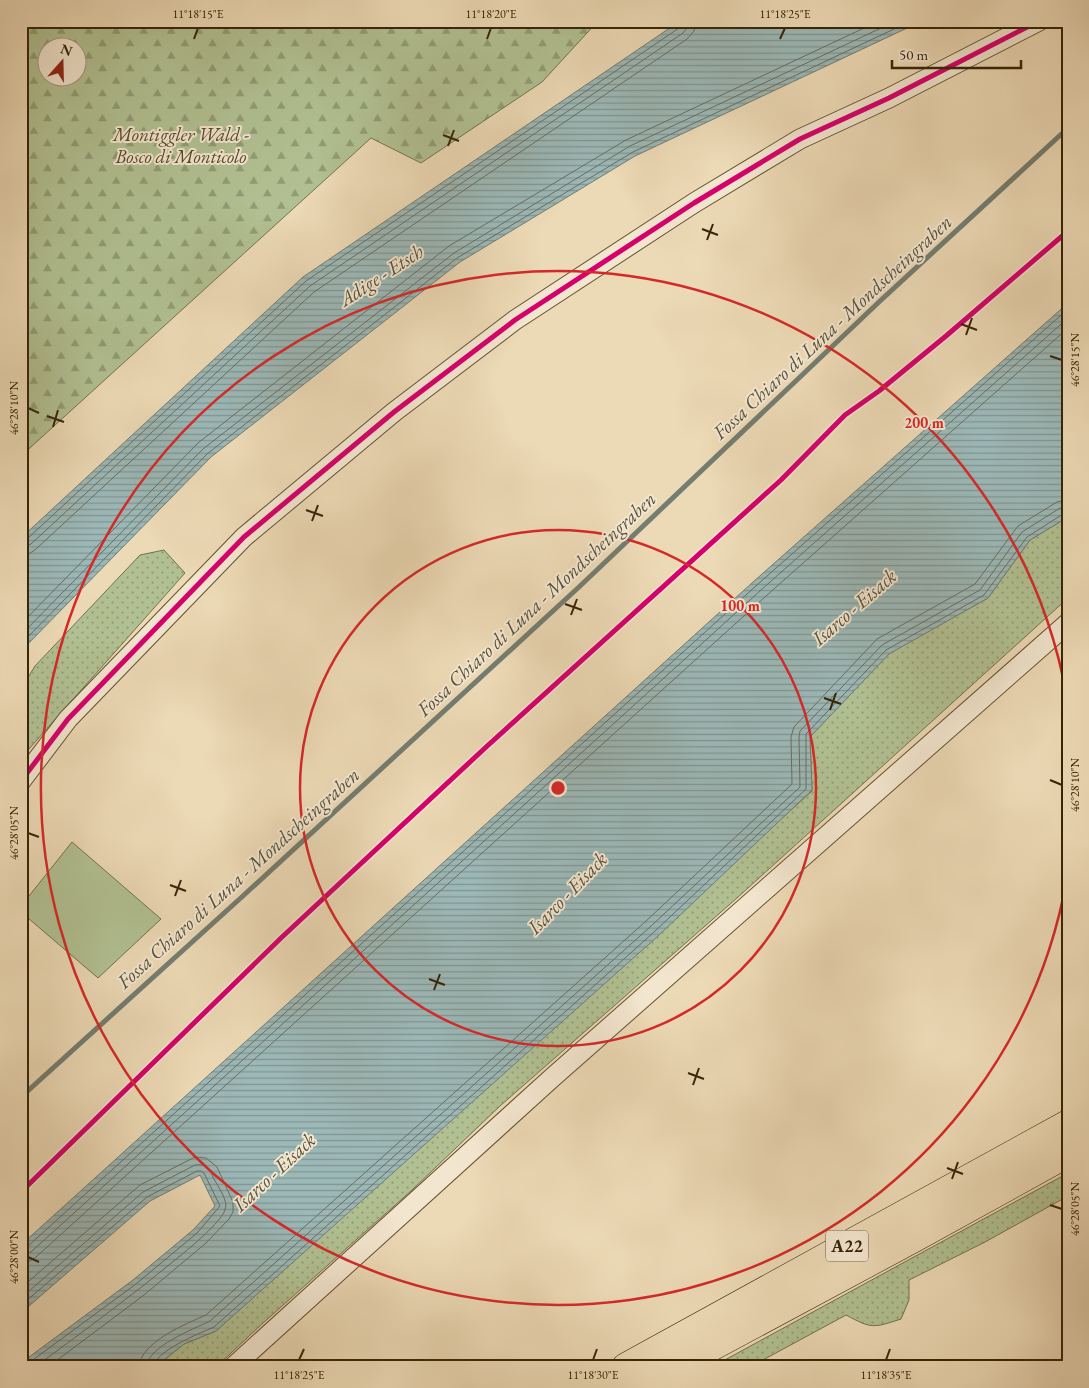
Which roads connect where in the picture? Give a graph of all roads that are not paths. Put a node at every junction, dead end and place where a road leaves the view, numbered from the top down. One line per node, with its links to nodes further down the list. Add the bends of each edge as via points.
1 (1039, 21): 3 (street, via 889,98 800,139 694,203 515,320 394,412 244,537 68,720)
2 (1068, 622): 6 (street, via 553,1077)
3 (21, 781)
4 (1068, 1124): 7 (highway, A22)
5 (1068, 1152): 8 (highway, A22)
6 (233, 1367)
7 (626, 1367)
8 (674, 1367)

